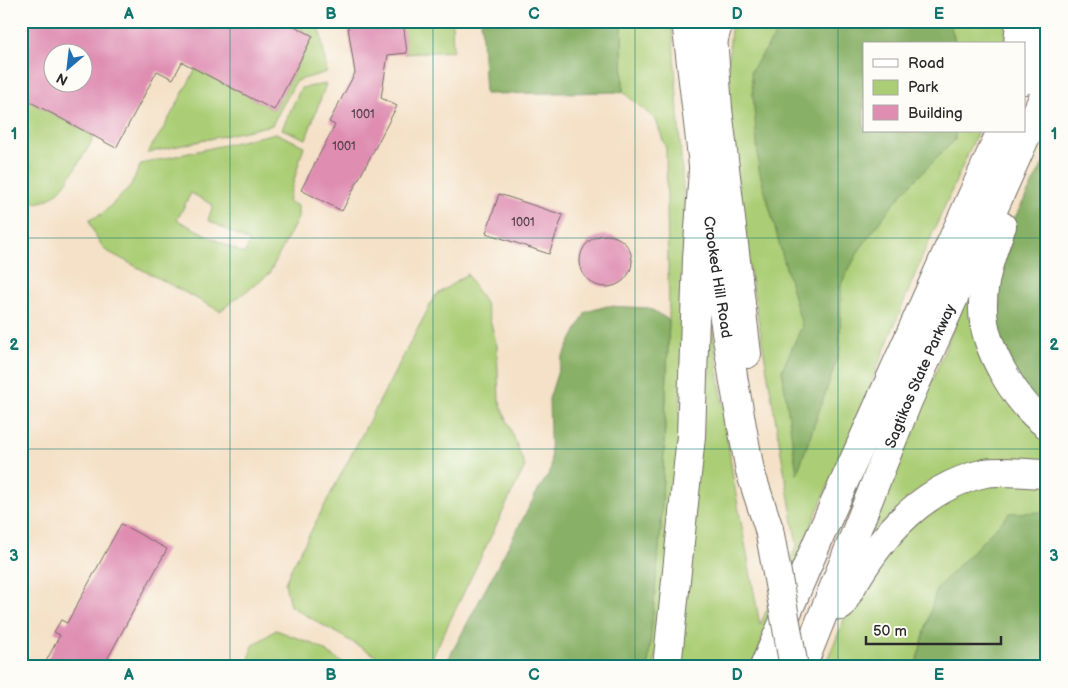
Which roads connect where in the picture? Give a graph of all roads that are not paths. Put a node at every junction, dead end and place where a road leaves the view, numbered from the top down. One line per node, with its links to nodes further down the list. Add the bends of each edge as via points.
1 (686, 21): 11 (main road, Crooked Hill Road)
2 (1020, 21): 5 (main road)
3 (715, 28): 15 (main road, Crooked Hill Road, via 718,109)
4 (1047, 31): 6 (main road)
5 (1018, 42)
6 (1026, 76)
7 (1047, 89): 19 (main road, Sagtikos State Parkway, via 908,401)
8 (1047, 105): 13 (main road, via 995,245 982,310 1001,371 1020,398)
9 (988, 132): 12 (main road)
10 (1001, 132): 12 (main road, Sagtikos State Parkway)
11 (703, 170): 15 (main road, Crooked Hill Road, via 722,309 750,471); 16 (main road, via 691,436)
12 (959, 224): 17 (main road, Sagtikos State Parkway)
13 (1047, 425)
14 (1047, 474): 20 (main road, via 988,472 964,479 926,499 899,520 854,580)
15 (769, 529): 18 (main road, Crooked Hill Road, bridge)
16 (667, 667)
17 (764, 667)
18 (794, 667)
19 (802, 667)
20 (808, 667)

